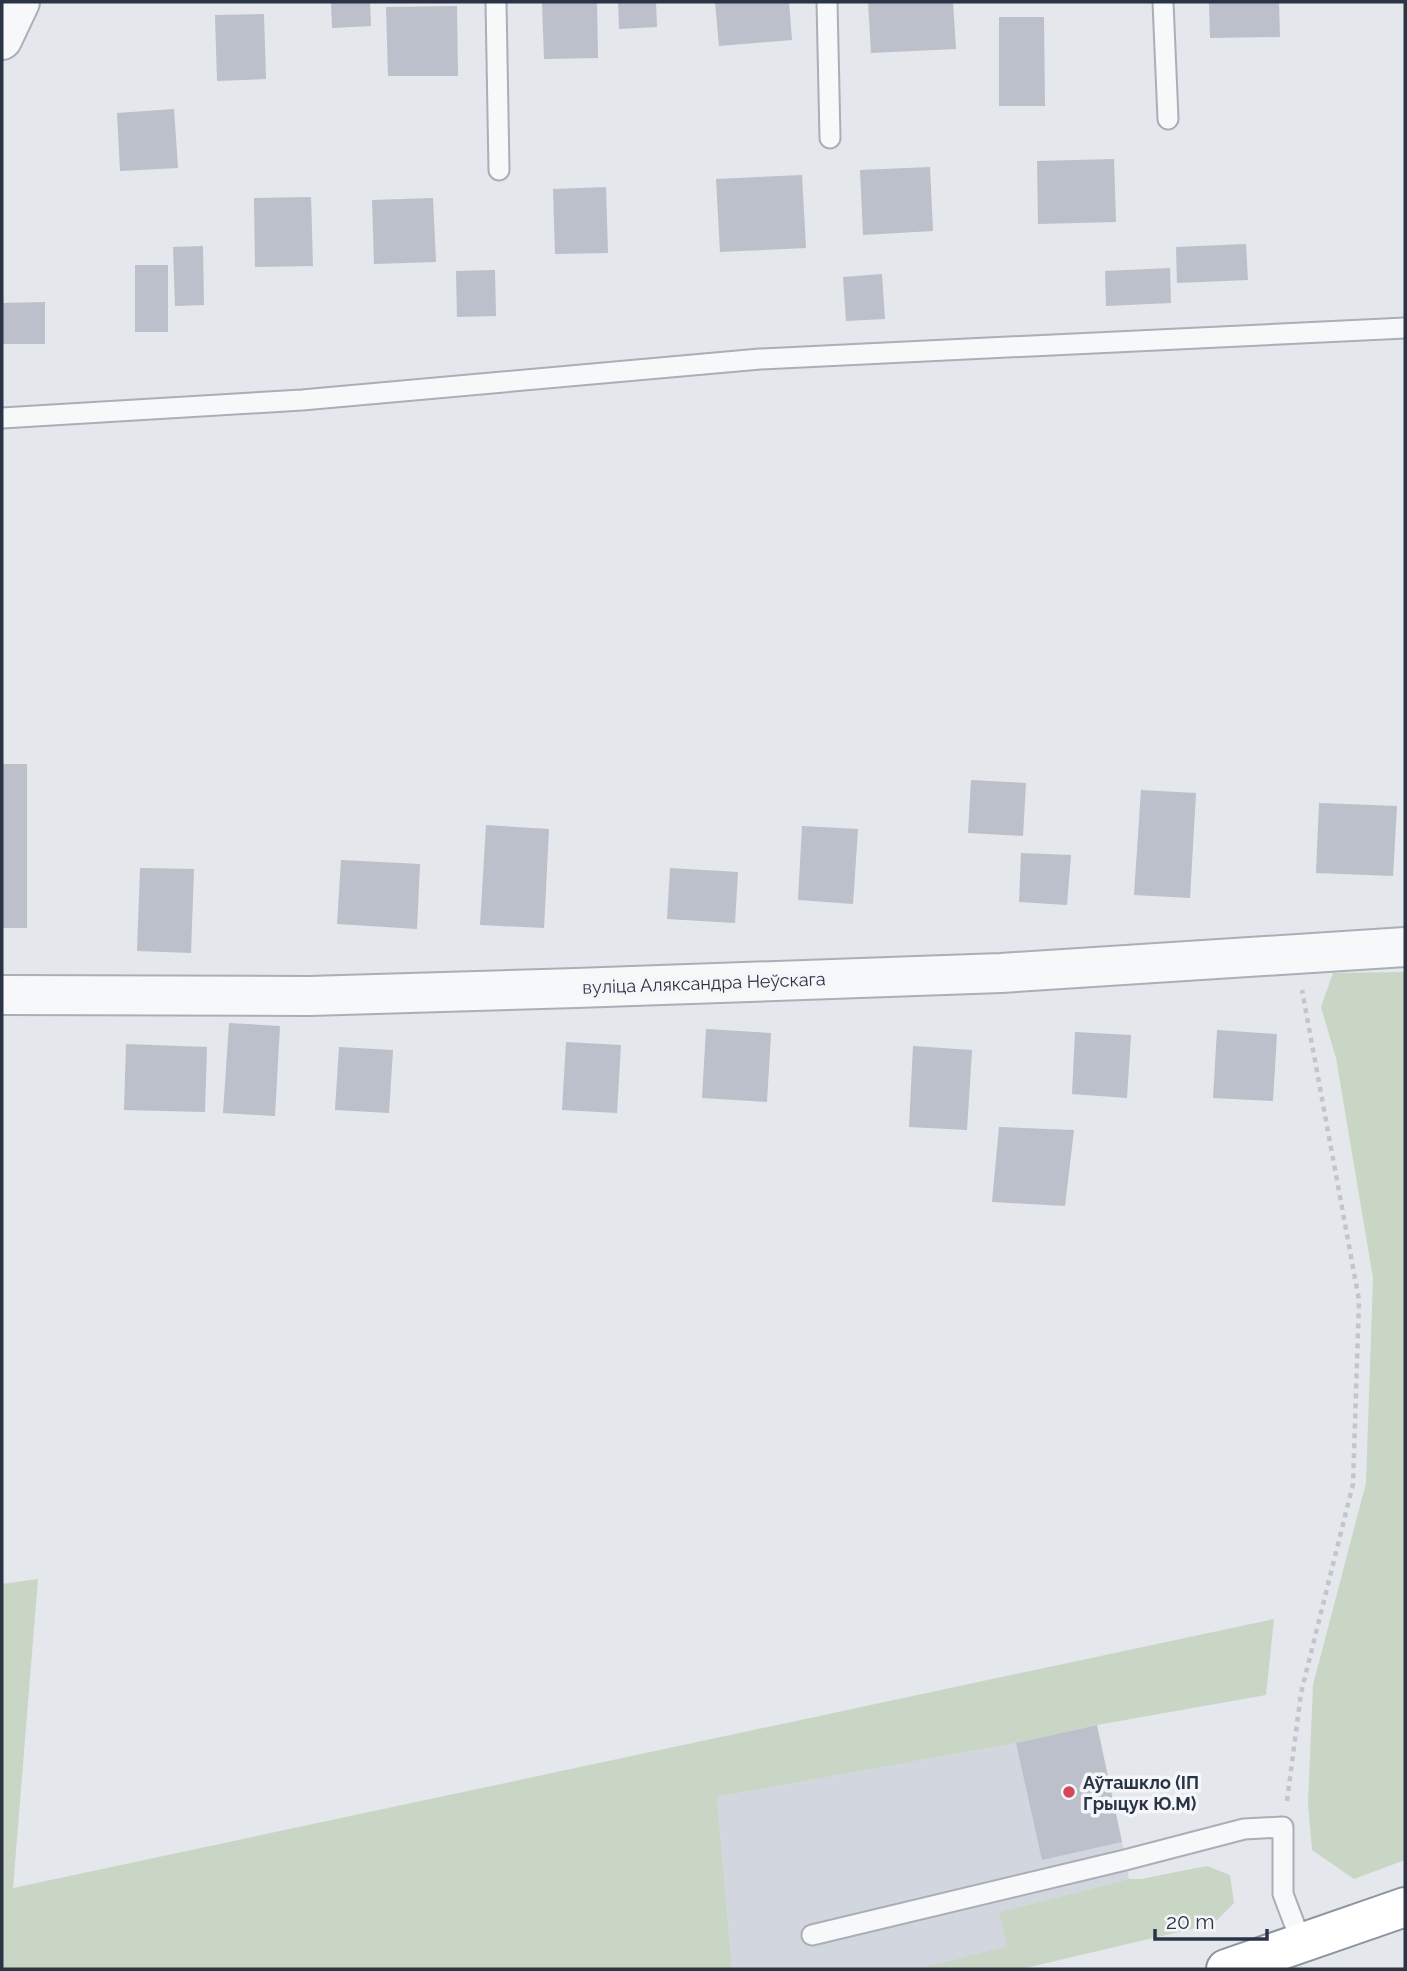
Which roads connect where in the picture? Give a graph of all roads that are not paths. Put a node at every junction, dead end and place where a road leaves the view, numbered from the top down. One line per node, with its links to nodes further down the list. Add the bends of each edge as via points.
1 (19, 2): 5 (street)
2 (496, 2): 8 (lane)
3 (827, 2): 7 (lane)
4 (1163, 2): 6 (lane)
5 (2, 40)
6 (1168, 119)
7 (831, 138)
8 (499, 170)
9 (1405, 328): 10 (lane, via 760,359 302,400)
10 (2, 418)
11 (1405, 947): 12 (street, вуліца Аляксандра Неўскага, via 1001,973 576,988 309,996)
12 (2, 995)
13 (1405, 1907): 15 (highway)
14 (812, 1935): 15 (lane, via 1244,1829 1283,1827 1283,1894)
15 (1302, 1944): 16 (highway)
16 (1226, 1969)

